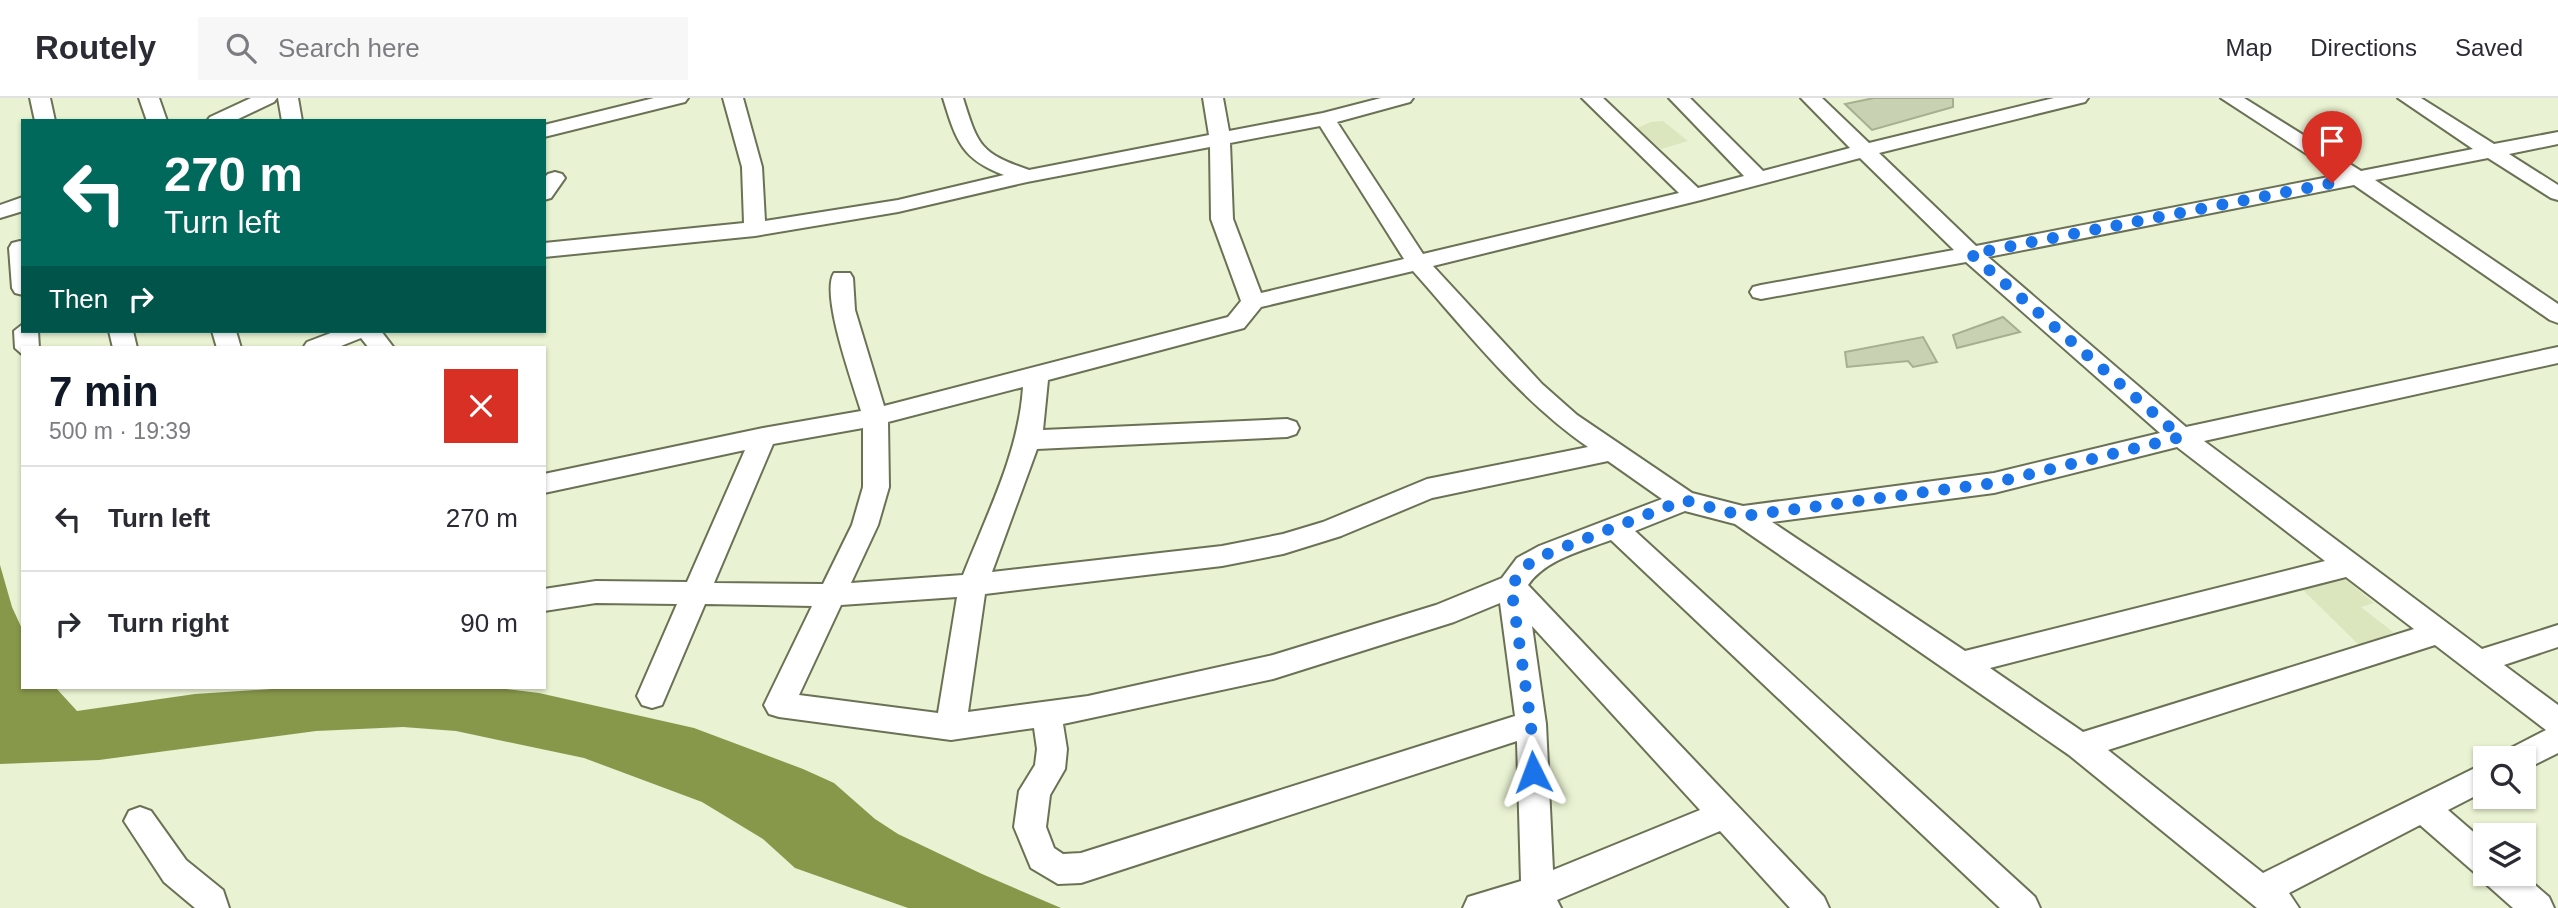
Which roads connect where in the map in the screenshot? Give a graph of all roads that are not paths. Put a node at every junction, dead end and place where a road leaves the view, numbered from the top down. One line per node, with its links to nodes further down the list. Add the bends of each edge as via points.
1 (40, 98): 16 (street)
2 (149, 98): 17 (street)
3 (267, 98): 18 (street)
4 (288, 98): 19 (street)
5 (678, 98): 21 (street)
6 (733, 98): 33 (street, via 751,167)
7 (953, 98): 26 (street, via 975,154)
8 (1213, 98): 23 (street)
9 (1403, 98): 20 (street)
10 (1592, 98): 30 (street)
11 (1679, 98): 28 (street)
12 (1811, 98): 24 (street)
13 (2078, 98): 24 (street)
14 (2231, 98): 27 (street)
15 (2408, 98): 25 (street)
16 (45, 119)
17 (156, 119)
18 (221, 119)
19 (292, 119)
20 (1325, 119): 23 (street); 37 (street)
21 (546, 131)
22 (2558, 138): 25 (street)
23 (1220, 139): 26 (street); 41 (street, via 1222,219)
24 (1865, 150): 28 (street); 36 (street)
25 (2491, 151): 27 (street); 29 (street)
26 (1028, 176): 33 (street, via 898,206)
27 (2358, 178): 36 (street); 42 (street)
28 (1759, 179): 30 (street)
29 (2558, 194)
30 (1694, 196): 37 (street)
31 (21, 204): 32 (street)
32 (0, 212)
33 (755, 229): 35 (street)
34 (14, 249): 39 (street)
35 (546, 250)
36 (1971, 254): 40 (street); 50 (street)
37 (1418, 263): 41 (street); 52 (street, via 1533,390 1568,421)
38 (842, 278): 47 (street, via 844,310)
39 (21, 279)
40 (1761, 292)
41 (1253, 302): 46 (street, via 1236,323)
42 (2558, 315)
43 (352, 333): 44 (street)
44 (319, 346)
45 (2558, 355): 50 (street)
46 (1036, 375): 47 (street); 51 (street)
47 (875, 417): 49 (street); 61 (street, via 876,488 865,525)
48 (1287, 428): 51 (street)
49 (763, 437): 53 (street); 60 (street)
50 (2181, 437): 55 (street, via 1994,483); 57 (street)
51 (1028, 440): 58 (street)
52 (1614, 451): 54 (street); 58 (street, via 1427,489 1283,544 1222,556)
53 (546, 484)
54 (1684, 500): 55 (street); 56 (street)
55 (1743, 516): 66 (street)
56 (1614, 527): 59 (street, via 1527,565); 86 (street)
57 (2351, 565): 63 (street); 66 (street)
58 (973, 585): 61 (street); 71 (street)
59 (1511, 586): 68 (street, via 1444,614 1273,667); 70 (street); 77 (street)
60 (696, 593): 61 (street); 62 (street, via 596,592); 67 (street)
61 (833, 595): 71 (street, via 779,705)
62 (546, 600)
63 (2440, 632): 65 (street); 73 (street)
64 (2558, 636): 65 (street)
65 (2481, 661): 69 (street)
66 (1961, 664): 73 (street)
67 (652, 695)
68 (1047, 714): 70 (street, via 1052,749 1049,769 1035,792 1030,827 1042,858 1058,869 1081,868); 71 (street)
69 (2558, 722)
70 (1531, 724): 81 (street)
71 (951, 727)
72 (2558, 738): 74 (street)
73 (2080, 746): 82 (street)
74 (2536, 750)
75 (2473, 782): 76 (street)
76 (2423, 808): 79 (street); 82 (street)
77 (1726, 814): 81 (street); 85 (street)
78 (140, 821): 83 (street, via 175,871 211,901)
79 (2473, 852)
80 (2512, 886): 87 (street)
81 (1541, 900): 84 (street)
82 (2271, 900)
83 (212, 908)
84 (1480, 908)
85 (1812, 908)
86 (2024, 908)
87 (2537, 908)

